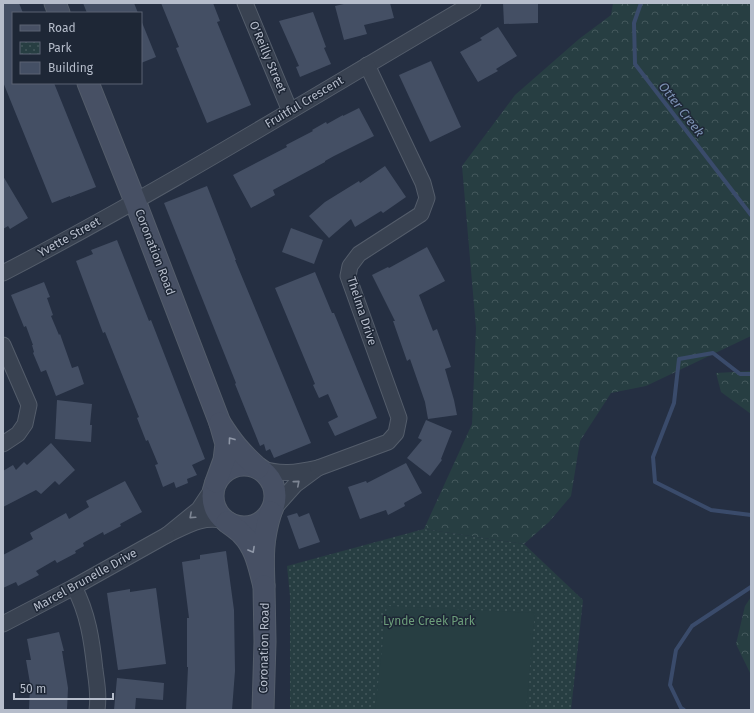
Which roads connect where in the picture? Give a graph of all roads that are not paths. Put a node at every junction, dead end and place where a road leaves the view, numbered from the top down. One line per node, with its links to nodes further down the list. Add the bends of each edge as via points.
1 (245, 3): 5 (street, O'Reilly Street)
2 (473, 3): 3 (street, Fruitful Crescent)
3 (366, 65): 5 (street, Fruitful Crescent); 11 (street, Thelma Drive, via 423,182 427,198 421,214 359,254 350,266 348,276 399,418 396,433 388,442)
4 (88, 84): 6 (street, Coronation Road)
5 (290, 111): 6 (street, Fruitful Crescent)
6 (135, 201): 7 (street, Yvette Street); 9 (street, Coronation Road)
7 (3, 273)
8 (3, 345): 10 (street, via 28,405 25,424 18,434)
9 (220, 423): 12 (street, Coronation Road, one-way to 9, via 231,441); 13 (street, Coronation Road, via 226,444)
10 (3, 444)
11 (324, 465): 12 (street, Thelma Drive, via 287,473); 14 (street, Thelma Drive, one-way to 11, via 295,485)
12 (258, 468): 13 (street, via 248,465 228,469); 14 (street, via 272,482 275,492 275,503)
13 (216, 485): 15 (street, via 215,505); 16 (street, Marcel Brunelle Drive, one-way to 16, via 199,509)
14 (271, 512): 15 (street, via 256,525 246,527); 17 (street, Coronation Road, via 264,536)
15 (226, 521): 16 (street, Marcel Brunelle Drive, via 208,518); 17 (street, Coronation Road, one-way to 17, via 250,544)
16 (167, 535): 18 (street, Marcel Brunelle Drive)
17 (264, 586): 21 (street, Coronation Road)
18 (74, 587): 19 (street, Marcel Brunelle Drive); 20 (street, via 81,600 92,641)
19 (3, 624)
20 (97, 710)
21 (263, 710)

